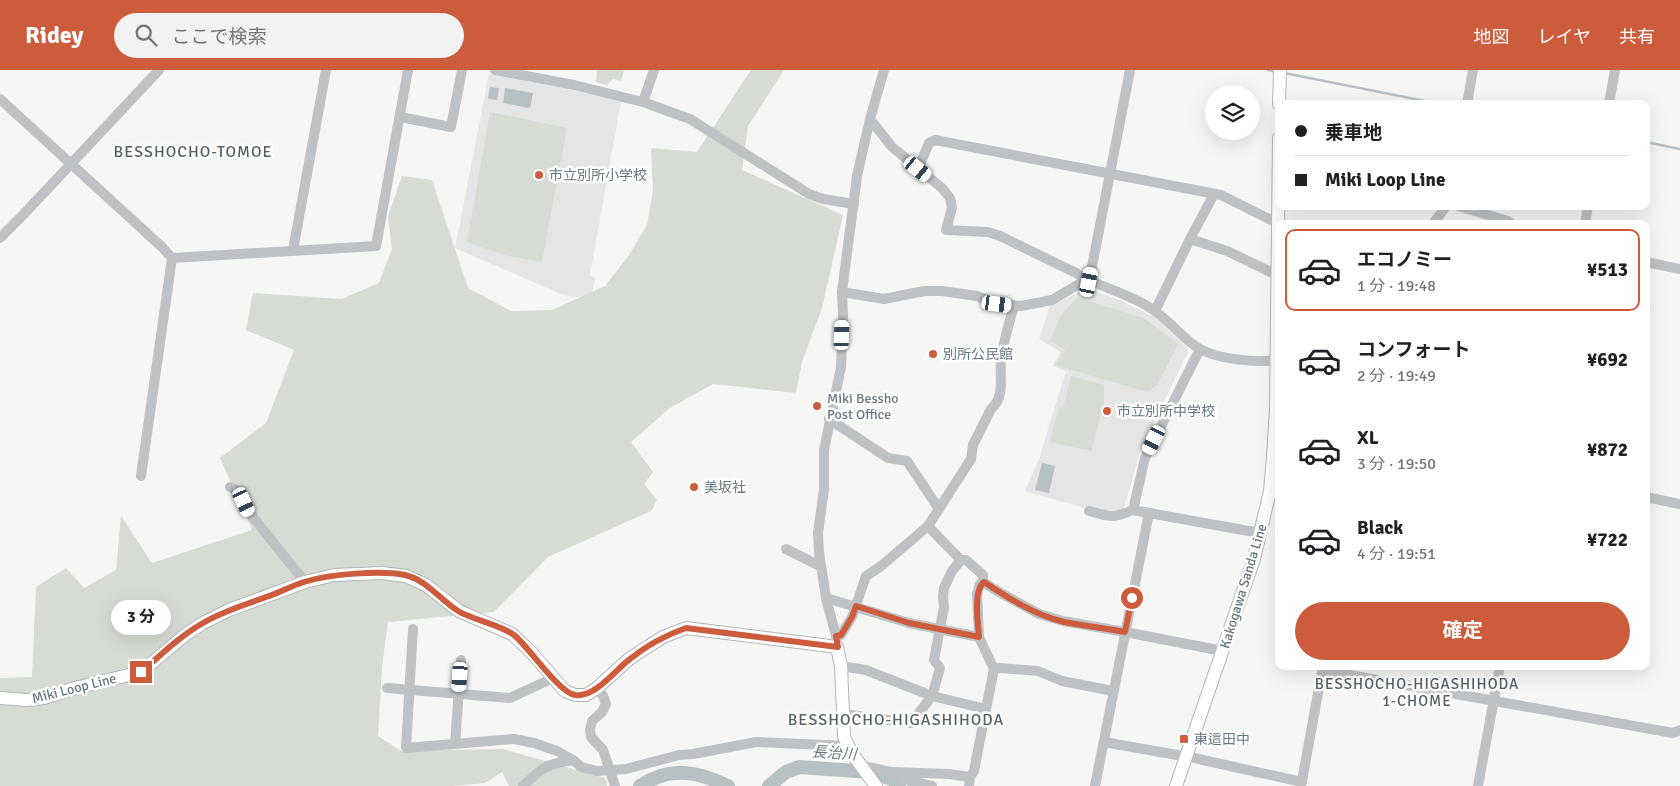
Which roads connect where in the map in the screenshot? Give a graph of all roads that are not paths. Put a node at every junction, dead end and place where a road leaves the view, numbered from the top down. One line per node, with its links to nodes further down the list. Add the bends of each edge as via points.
1 (159, 70): 20 (street)
2 (326, 70): 30 (street)
3 (408, 70): 18 (street)
4 (462, 70): 18 (street, via 451,127)
5 (499, 70): 12 (street)
6 (654, 70): 17 (street)
7 (884, 70): 19 (street)
8 (1130, 70): 22 (street)
9 (1280, 70): 14 (main road)
10 (1473, 70): 15 (street)
11 (1615, 70): 16 (street)
12 (538, 74): 17 (street)
13 (0, 99): 20 (street)
14 (1279, 100)
15 (1468, 100)
16 (1610, 100)
17 (643, 102): 24 (street, via 690,119 809,194)
18 (400, 117): 30 (street, via 376,246)
19 (870, 119): 21 (street, via 892,147); 24 (street)
20 (70, 165): 28 (street); 31 (street)
21 (918, 169): 22 (street, via 929,143 935,140); 35 (street, via 950,198 952,208 946,230 988,232 1000,236)
22 (1110, 174): 23 (street); 35 (street)
23 (1214, 194): 27 (street); 29 (street)
24 (854, 204): 36 (street)
25 (1471, 210): 26 (street)
26 (1505, 220)
27 (1275, 222)
28 (0, 238)
29 (1190, 239): 34 (street, via 1227,251); 38 (street)
30 (292, 250): 31 (street)
31 (172, 258): 43 (street)
32 (1650, 263): 33 (street)
33 (1680, 269)
34 (1275, 274)
35 (1089, 282): 37 (street, via 1079,284 1052,300); 38 (street)
36 (842, 292): 37 (street, via 884,299 942,291); 41 (street, via 841,360)
37 (1014, 306): 47 (street, via 1001,361 1002,386 973,445 971,459)
38 (1156, 311): 39 (street)
39 (1200, 349): 40 (street, via 1215,355 1264,362); 48 (street, via 1145,458)
40 (1275, 360)
41 (829, 419): 47 (street, via 888,458 907,461); 55 (street, via 818,533)
42 (1275, 443): 52 (main road, Kakogawa Sanda Line, via 1270,491)
43 (141, 476)
44 (230, 488): 56 (street, via 240,492 248,511)
45 (1650, 498): 46 (street)
46 (1680, 504)
47 (939, 510): 51 (street)
48 (1133, 510): 49 (street, via 1116,517); 50 (street)
49 (1089, 511)
50 (1148, 513): 52 (street); 62 (street)
51 (928, 526): 54 (street); 59 (street, via 866,576)
52 (1260, 533): 65 (main road, Kakogawa Sanda Line)
53 (786, 550): 55 (street)
54 (961, 560): 57 (street, via 966,560 983,576); 61 (street, via 944,588)
55 (820, 566): 58 (street)
56 (306, 582): 72 (main road, Miki Loop Line, via 334,575 382,573 406,576 426,585 459,611 512,634); 79 (main road, Miki Loop Line, via 203,623 141,672 44,698)
57 (984, 582): 62 (street, via 1039,614 1063,622); 63 (street, via 977,594)
58 (826, 598): 59 (street); 64 (street)
59 (856, 606): 61 (street); 64 (street)
60 (413, 629): 75 (street)
61 (940, 629): 63 (street); 78 (street, via 934,660 940,668)
62 (1125, 632): 65 (street); 76 (street)
63 (979, 637): 68 (street)
64 (837, 642): 67 (main road); 74 (main road, Miki Loop Line, via 686,628 641,650)
65 (1223, 651): 87 (main road, Kakogawa Sanda Line)
66 (461, 660): 77 (street)
67 (841, 666): 78 (street, via 866,670); 82 (main road)
68 (994, 668): 76 (street, via 1038,672 1062,681); 81 (street)
69 (1323, 670): 93 (street)
70 (1333, 670): 80 (street)
71 (1499, 670): 80 (street)
72 (553, 678): 74 (main road, Miki Loop Line, via 565,691 575,695); 77 (street, via 510,698)
73 (387, 688): 75 (street)
74 (597, 688): 90 (street, via 606,704 592,721 591,737 603,750)
75 (409, 690): 77 (street); 85 (street, via 406,748)
76 (1113, 691): 84 (street)
77 (458, 694): 85 (street)
78 (932, 696): 81 (street); 82 (street, via 912,723)
79 (0, 698)
80 (1493, 702): 83 (street, via 1673,733); 100 (street)
81 (986, 709): 92 (street, via 974,771)
82 (844, 714): 86 (main road)
83 (1680, 730)
84 (1104, 742): 87 (street); 98 (street)
85 (456, 744): 88 (street, via 514,739 557,751)
86 (847, 746): 89 (main road); 90 (street, via 756,742)
87 (1186, 757): 93 (street); 99 (main road, Kakogawa Sanda Line)
88 (573, 760): 90 (street, via 581,767 597,772); 94 (street, via 551,764)
89 (864, 769): 91 (street); 96 (main road)
90 (610, 771): 95 (street)
91 (892, 772): 92 (street, via 949,774); 97 (street, via 910,781)
92 (969, 781)
93 (1302, 784)
94 (523, 786)
95 (615, 786)
96 (876, 786)
97 (932, 786)
98 (1095, 786)
99 (1176, 786)
100 (1478, 786)

